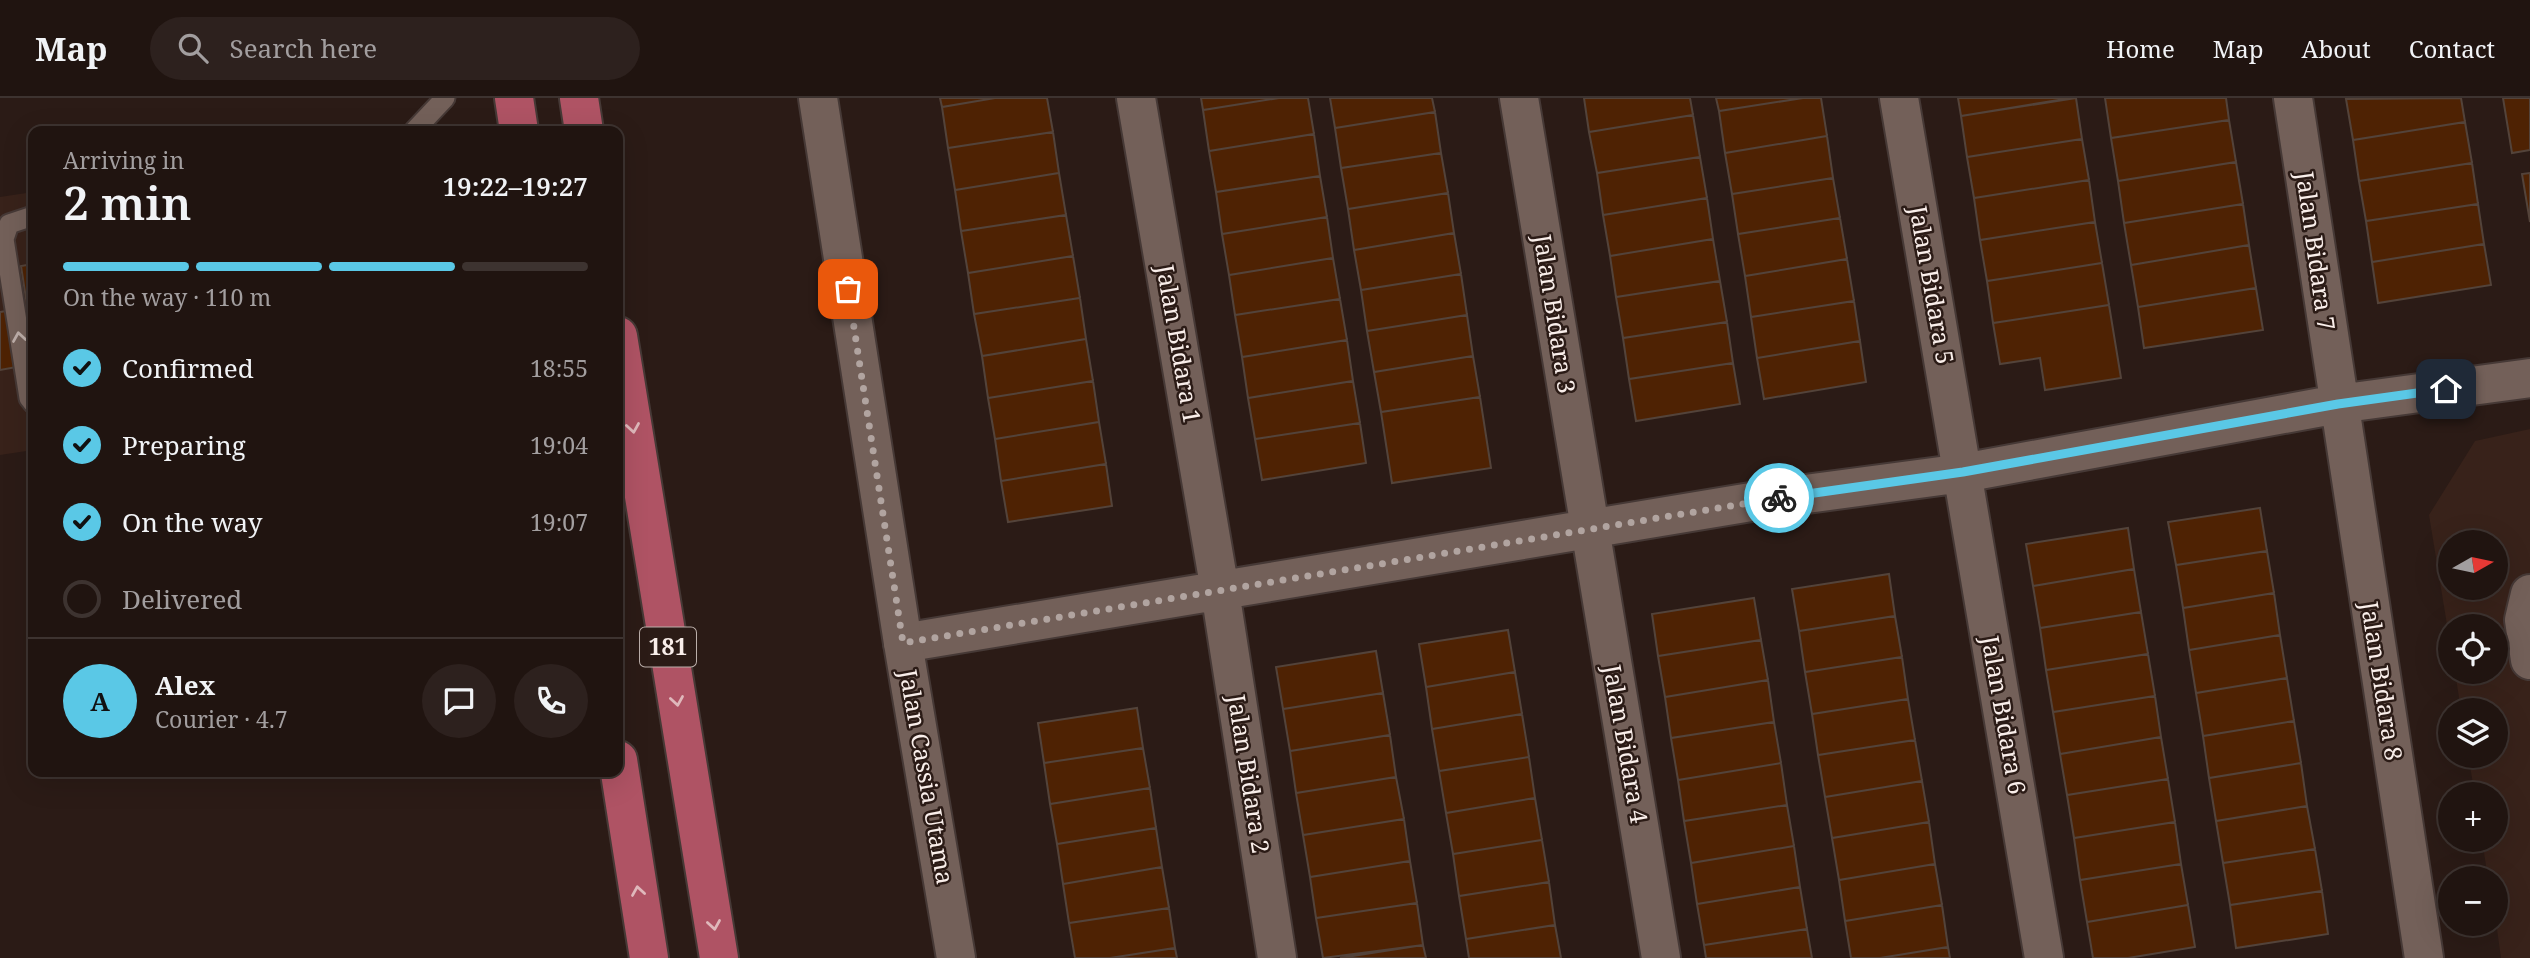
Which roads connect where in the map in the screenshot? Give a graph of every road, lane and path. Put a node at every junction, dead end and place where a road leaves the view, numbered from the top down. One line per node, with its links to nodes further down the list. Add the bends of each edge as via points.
1 (445, 98): 9 (lane)
2 (514, 98): 10 (main road)
3 (579, 98): 11 (main road)
4 (818, 98): 21 (street, Jalan Cassia Utama)
5 (1136, 98): 19 (street, Jalan Bidara 1)
6 (1519, 98): 18 (street, Jalan Bidara 3)
7 (1899, 98): 17 (street, Jalan Bidara 5)
8 (2293, 98): 16 (street, Jalan Bidara 7)
9 (419, 126)
10 (518, 126)
11 (583, 126)
12 (28, 218): 15 (lane, one-way to 12, via 4,239 9,225)
13 (623, 367): 25 (main road, 181, one-way to 25)
14 (2530, 378): 16 (street)
15 (28, 392)
16 (2338, 404): 17 (street); 30 (street, Jalan Bidara 8)
17 (1963, 472): 18 (street); 29 (street, Jalan Bidara 6)
18 (1589, 530): 19 (street); 28 (street, Jalan Bidara 4)
19 (1220, 591): 21 (street); 27 (street, Jalan Bidara 2)
20 (2530, 594): 22 (street, via 2524,620)
21 (903, 643): 26 (street, Jalan Cassia Utama)
22 (2530, 660)
23 (621, 777): 24 (main road, one-way to 23)
24 (649, 958)
25 (719, 958)
26 (956, 958)
27 (1277, 958)
28 (1661, 958)
29 (2044, 958)
30 (2424, 958)

